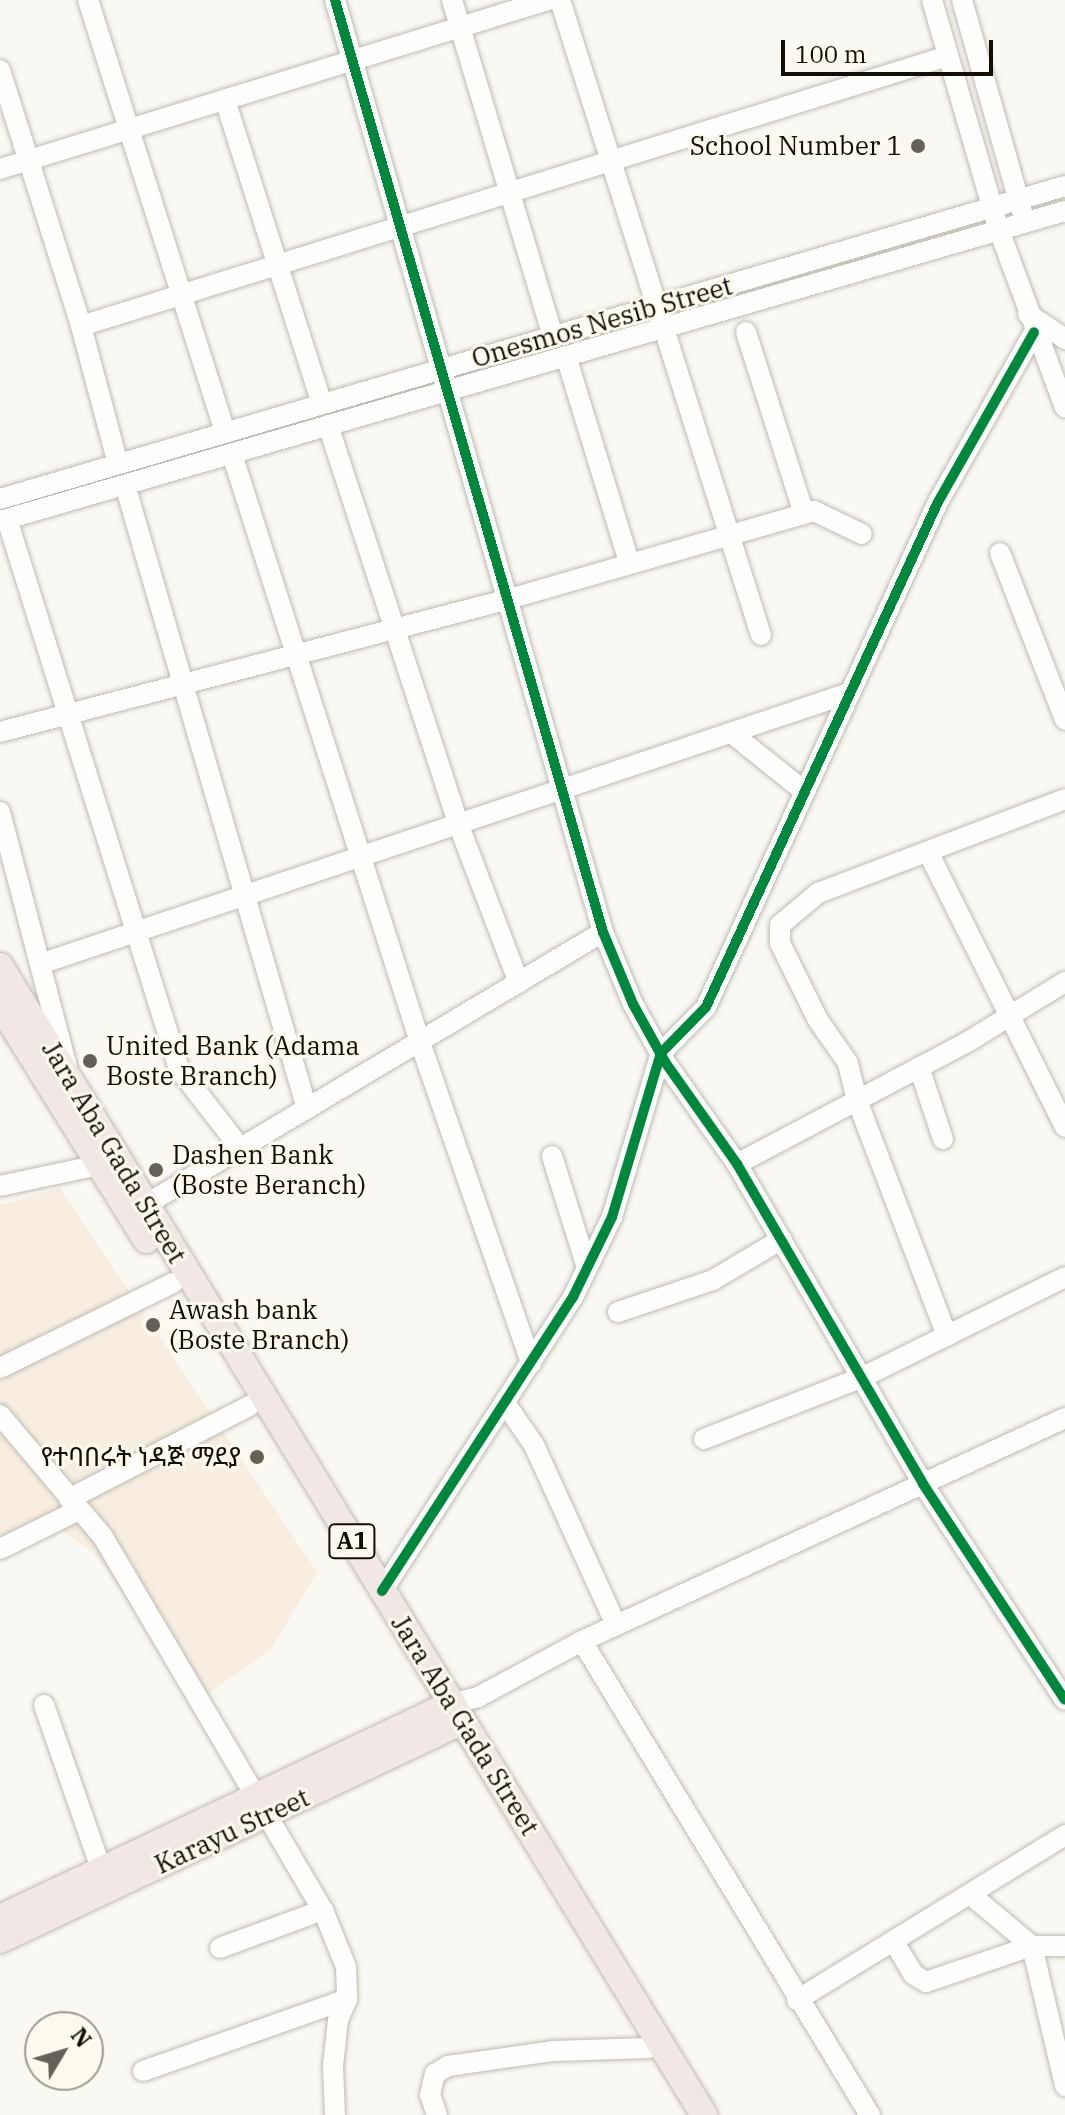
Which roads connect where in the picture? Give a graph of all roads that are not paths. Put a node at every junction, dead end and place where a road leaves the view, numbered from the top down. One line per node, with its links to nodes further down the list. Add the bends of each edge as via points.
1 (88, 0): 13 (street)
2 (335, 0): 10 (street)
3 (452, 0): 8 (street)
4 (548, 0): 8 (street)
5 (560, 0): 15 (street)
6 (932, 0): 9 (street)
7 (962, 0): 19 (street)
8 (460, 27): 10 (street); 18 (street)
9 (948, 56): 15 (street); 20 (street)
10 (353, 60): 12 (street); 23 (street)
11 (0, 70): 14 (street)
12 (225, 100): 13 (street); 25 (street)
13 (129, 129): 14 (street); 26 (street)
14 (29, 160): 16 (street); 29 (street)
15 (611, 161): 18 (street); 27 (street)
16 (0, 169)
17 (1065, 186): 19 (street, Onesmos Nesib Street)
18 (510, 193): 23 (street); 32 (street)
19 (1018, 200): 20 (street, Onesmos Nesib Street); 22 (street)
20 (992, 207): 24 (street); 27 (street, Onesmos Nesib Street)
21 (1065, 211): 22 (street, Onesmos Nesib Street)
22 (1025, 223): 24 (street, Onesmos Nesib Street)
23 (401, 227): 25 (street); 35 (street)
24 (999, 230): 28 (street); 30 (street, Onesmos Nesib Street)
25 (277, 265): 26 (street); 37 (street)
26 (182, 295): 29 (street); 40 (street)
27 (657, 306): 30 (street); 32 (street, Onesmos Nesib Street)
28 (1031, 323): 33 (street); 38 (street); 56 (street, via 938,502)
29 (81, 326): 42 (street)
30 (664, 328): 34 (street, Onesmos Nesib Street); 47 (street)
31 (746, 332): 45 (street)
32 (553, 336): 35 (street, Onesmos Nesib Street)
33 (1065, 339)
34 (566, 356): 36 (street, Onesmos Nesib Street); 50 (street)
35 (442, 369): 36 (street); 37 (street, Onesmos Nesib Street)
36 (450, 390): 39 (street, Onesmos Nesib Street); 51 (street)
37 (322, 404): 40 (street, Onesmos Nesib Street)
38 (1065, 407)
39 (328, 425): 41 (street, Onesmos Nesib Street); 52 (street)
40 (225, 433): 42 (street, Onesmos Nesib Street)
41 (232, 454): 43 (street, Onesmos Nesib Street); 54 (street)
42 (118, 464): 44 (street, Onesmos Nesib Street)
43 (125, 485): 46 (street, Onesmos Nesib Street); 55 (street)
44 (0, 499)
45 (804, 514): 47 (street); 48 (street, via 829,514)
46 (3, 520): 57 (street)
47 (729, 534): 50 (street); 53 (street)
48 (862, 534)
49 (1000, 553): 58 (street)
50 (629, 562): 51 (street)
51 (509, 599): 52 (street); 61 (street)
52 (392, 626): 54 (street); 65 (street)
53 (761, 635)
54 (295, 652): 55 (street); 67 (street)
55 (181, 683): 57 (street); 68 (street)
56 (849, 693): 60 (street); 62 (street)
57 (71, 713): 59 (street); 70 (street)
58 (1065, 720)
59 (0, 732)
60 (734, 735): 61 (street); 62 (street)
61 (564, 791): 65 (street); 69 (street)
62 (804, 791): 78 (street, via 706,1007)
63 (1065, 799): 66 (street)
64 (0, 812): 71 (street)
65 (459, 826): 67 (street); 74 (street)
66 (928, 852): 76 (street); 81 (street, via 818,893 780,925 780,943 818,1020 848,1063)
67 (360, 858): 68 (street); 77 (street)
68 (247, 896): 70 (street); 82 (street)
69 (603, 932): 74 (street); 78 (street, via 633,1004)
70 (134, 933): 71 (street); 85 (street, via 179,1069)
71 (43, 963): 80 (street)
72 (0, 966): 80 (main road, Jara Aba Gada Street / A1)
73 (1065, 982): 76 (street)
74 (519, 983): 77 (street)
75 (0, 1005): 88 (main road, Jara Aba Gada Street / A1)
76 (1009, 1017): 79 (street); 83 (street)
77 (420, 1042): 82 (street); 97 (street)
78 (663, 1057): 87 (street); 92 (street, via 612,1217)
79 (919, 1067): 81 (street); 84 (street)
80 (69, 1074): 90 (main road, Jara Aba Gada Street / A1)
81 (857, 1100): 87 (street); 96 (street)
82 (307, 1109): 85 (street)
83 (1065, 1127)
84 (943, 1139)
85 (241, 1149): 90 (street)
86 (552, 1156): 92 (street)
87 (737, 1164): 91 (street)
88 (99, 1165): 89 (street); 94 (main road, Jara Aba Gada Street / A1)
89 (0, 1186)
90 (145, 1205): 108 (main road, Jara Aba Gada Street / A1)
91 (782, 1239): 95 (street, via 713,1280); 99 (street)
92 (587, 1268): 97 (street)
93 (1065, 1277): 96 (street)
94 (173, 1283): 98 (street); 101 (main road, Jara Aba Gada Street / A1)
95 (618, 1312)
96 (947, 1336): 99 (street)
97 (531, 1363): 100 (street)
98 (0, 1368)
99 (863, 1377): 104 (street); 105 (street)
100 (505, 1403): 108 (street); 109 (street, via 534,1445)
101 (249, 1406): 106 (street); 113 (main road, Jara Aba Gada Street / A1)
102 (0, 1415): 106 (street)
103 (1065, 1419): 105 (street)
104 (704, 1439)
105 (923, 1484): 109 (street); 111 (street)
106 (74, 1505): 107 (street); 114 (street, via 103,1537)
107 (0, 1549)
108 (382, 1591): 113 (main road, Jara Aba Gada Street / A1)
109 (616, 1625): 110 (street)
110 (582, 1641): 113 (street); 126 (street)
111 (1065, 1700)
112 (44, 1705): 116 (street)
113 (456, 1712): 114 (main road, Karayu Street); 127 (main road, Jara Aba Gada Street / A1); 133 (main road, Jara Aba Gada Street / A1)
114 (259, 1806): 116 (main road, Karayu Street); 118 (street)
115 (1065, 1835): 117 (street)
116 (105, 1880): 119 (main road, Karayu Street); 120 (main road, Karayu Street)
117 (971, 1895): 121 (street); 122 (street)
118 (323, 1910): 124 (street); 125 (street, via 346,1967)
119 (0, 1918)
120 (0, 1940)
121 (894, 1942): 122 (street, via 913,1974 926,1982); 126 (street)
122 (1032, 1946): 123 (street); 129 (street)
123 (1065, 1946)
124 (220, 1948)
125 (347, 1999): 128 (street); 130 (street, via 338,2020 333,2066)
126 (797, 2000): 134 (street)
127 (649, 2048): 131 (street, via 554,2051 448,2066 435,2074 430,2095); 132 (main road, Jara Aba Gada Street / A1)
128 (143, 2071)
129 (1065, 2086)
130 (335, 2115)
131 (437, 2115)
132 (691, 2115)
133 (704, 2115)
134 (870, 2115)

